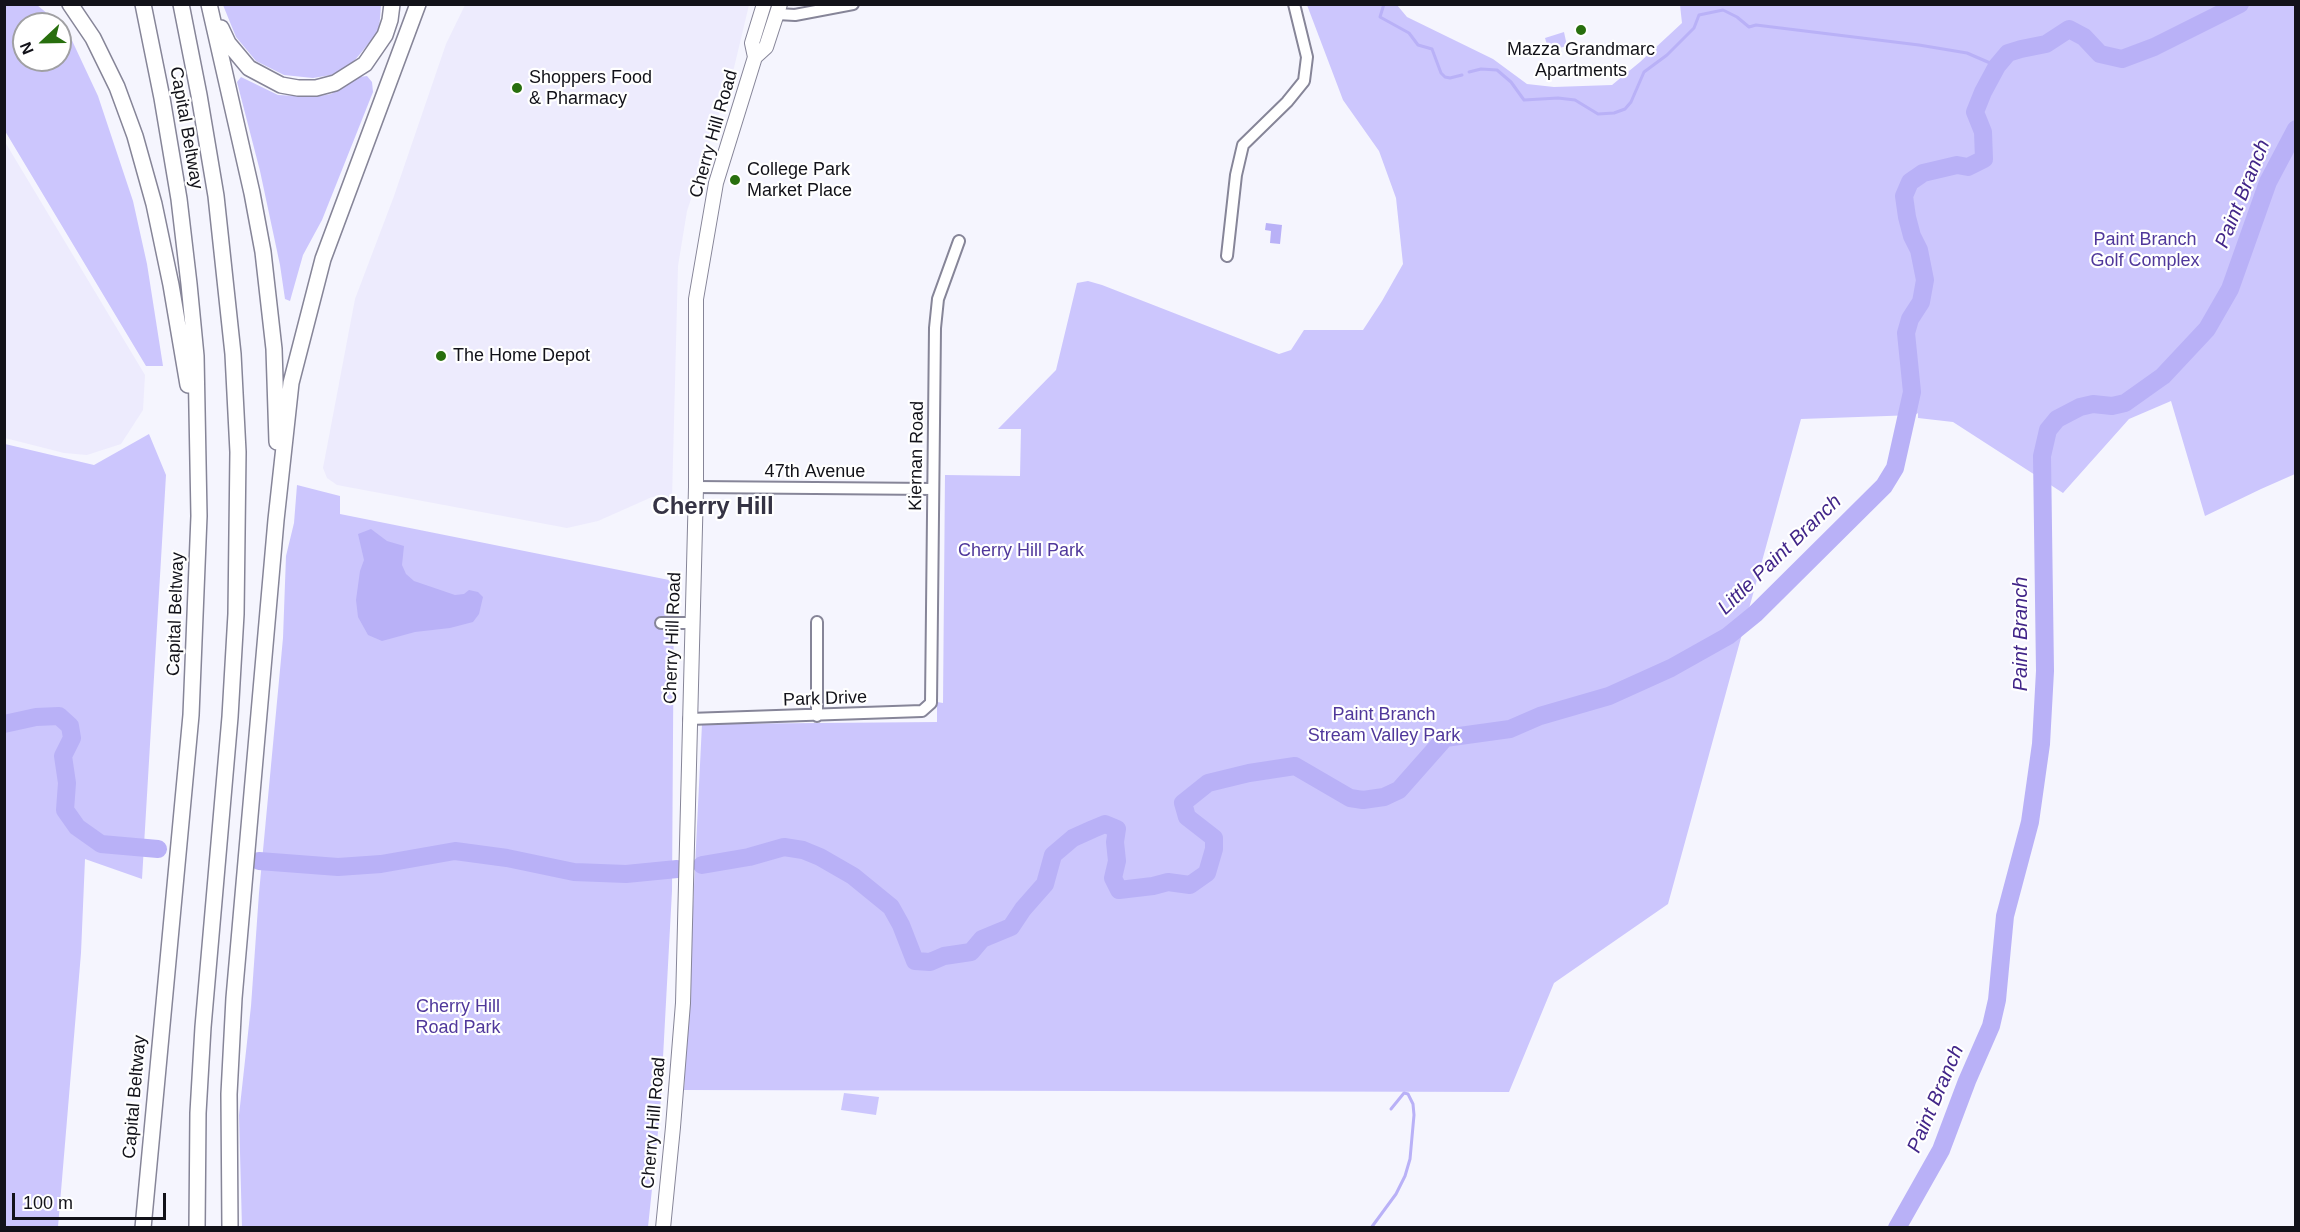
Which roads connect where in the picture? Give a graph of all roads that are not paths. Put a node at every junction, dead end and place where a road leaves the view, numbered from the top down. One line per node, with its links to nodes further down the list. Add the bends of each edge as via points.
1 (70, 4): 15 (highway, via 103,58 135,136 171,285)
2 (143, 4): 15 (highway, Capital Beltway, via 187,263 196,356)
3 (181, 4): 26 (highway, Capital Beltway, via 216,196 233,354 238,452 236,614 203,1027)
4 (208, 4): 18 (highway, via 252,193 270,301 276,396)
5 (213, 4): 6 (highway, via 228,43 249,68 281,85 316,88 335,83 365,64 385,35)
6 (392, 4)
7 (418, 4): 18 (highway, via 327,248 312,299 291,383)
8 (764, 4): 12 (main road, Cherry Hill Road, via 752,42)
9 (853, 4): 11 (street, via 795,15)
10 (1294, 4): 14 (street, via 1307,57 1304,81 1243,145)
11 (779, 9): 12 (main road, Cherry Hill Road, via 766,47)
12 (755, 57): 16 (main road, Cherry Hill Road, via 720,166 700,266 696,299)
13 (959, 241): 17 (street, Kiernan Road, via 938,299)
14 (1227, 256)
15 (198, 457): 25 (highway, Capital Beltway, via 191,715)
16 (696, 487): 17 (street, 47th Avenue); 19 (main road, Cherry Hill Road)
17 (933, 489): 22 (street, Kiernan Road)
18 (276, 520): 27 (highway, via 234,1009 229,1094)
19 (693, 622): 21 (street); 24 (main road, Cherry Hill Road)
20 (818, 622): 23 (street)
21 (661, 623)
22 (932, 675): 23 (street, Park Drive, via 931,702 922,711)
23 (818, 717): 24 (street, Park Drive)
24 (689, 719): 28 (main road, Cherry Hill Road, via 682,1003)
25 (143, 1227)
26 (197, 1227)
27 (230, 1227)
28 (663, 1227)

